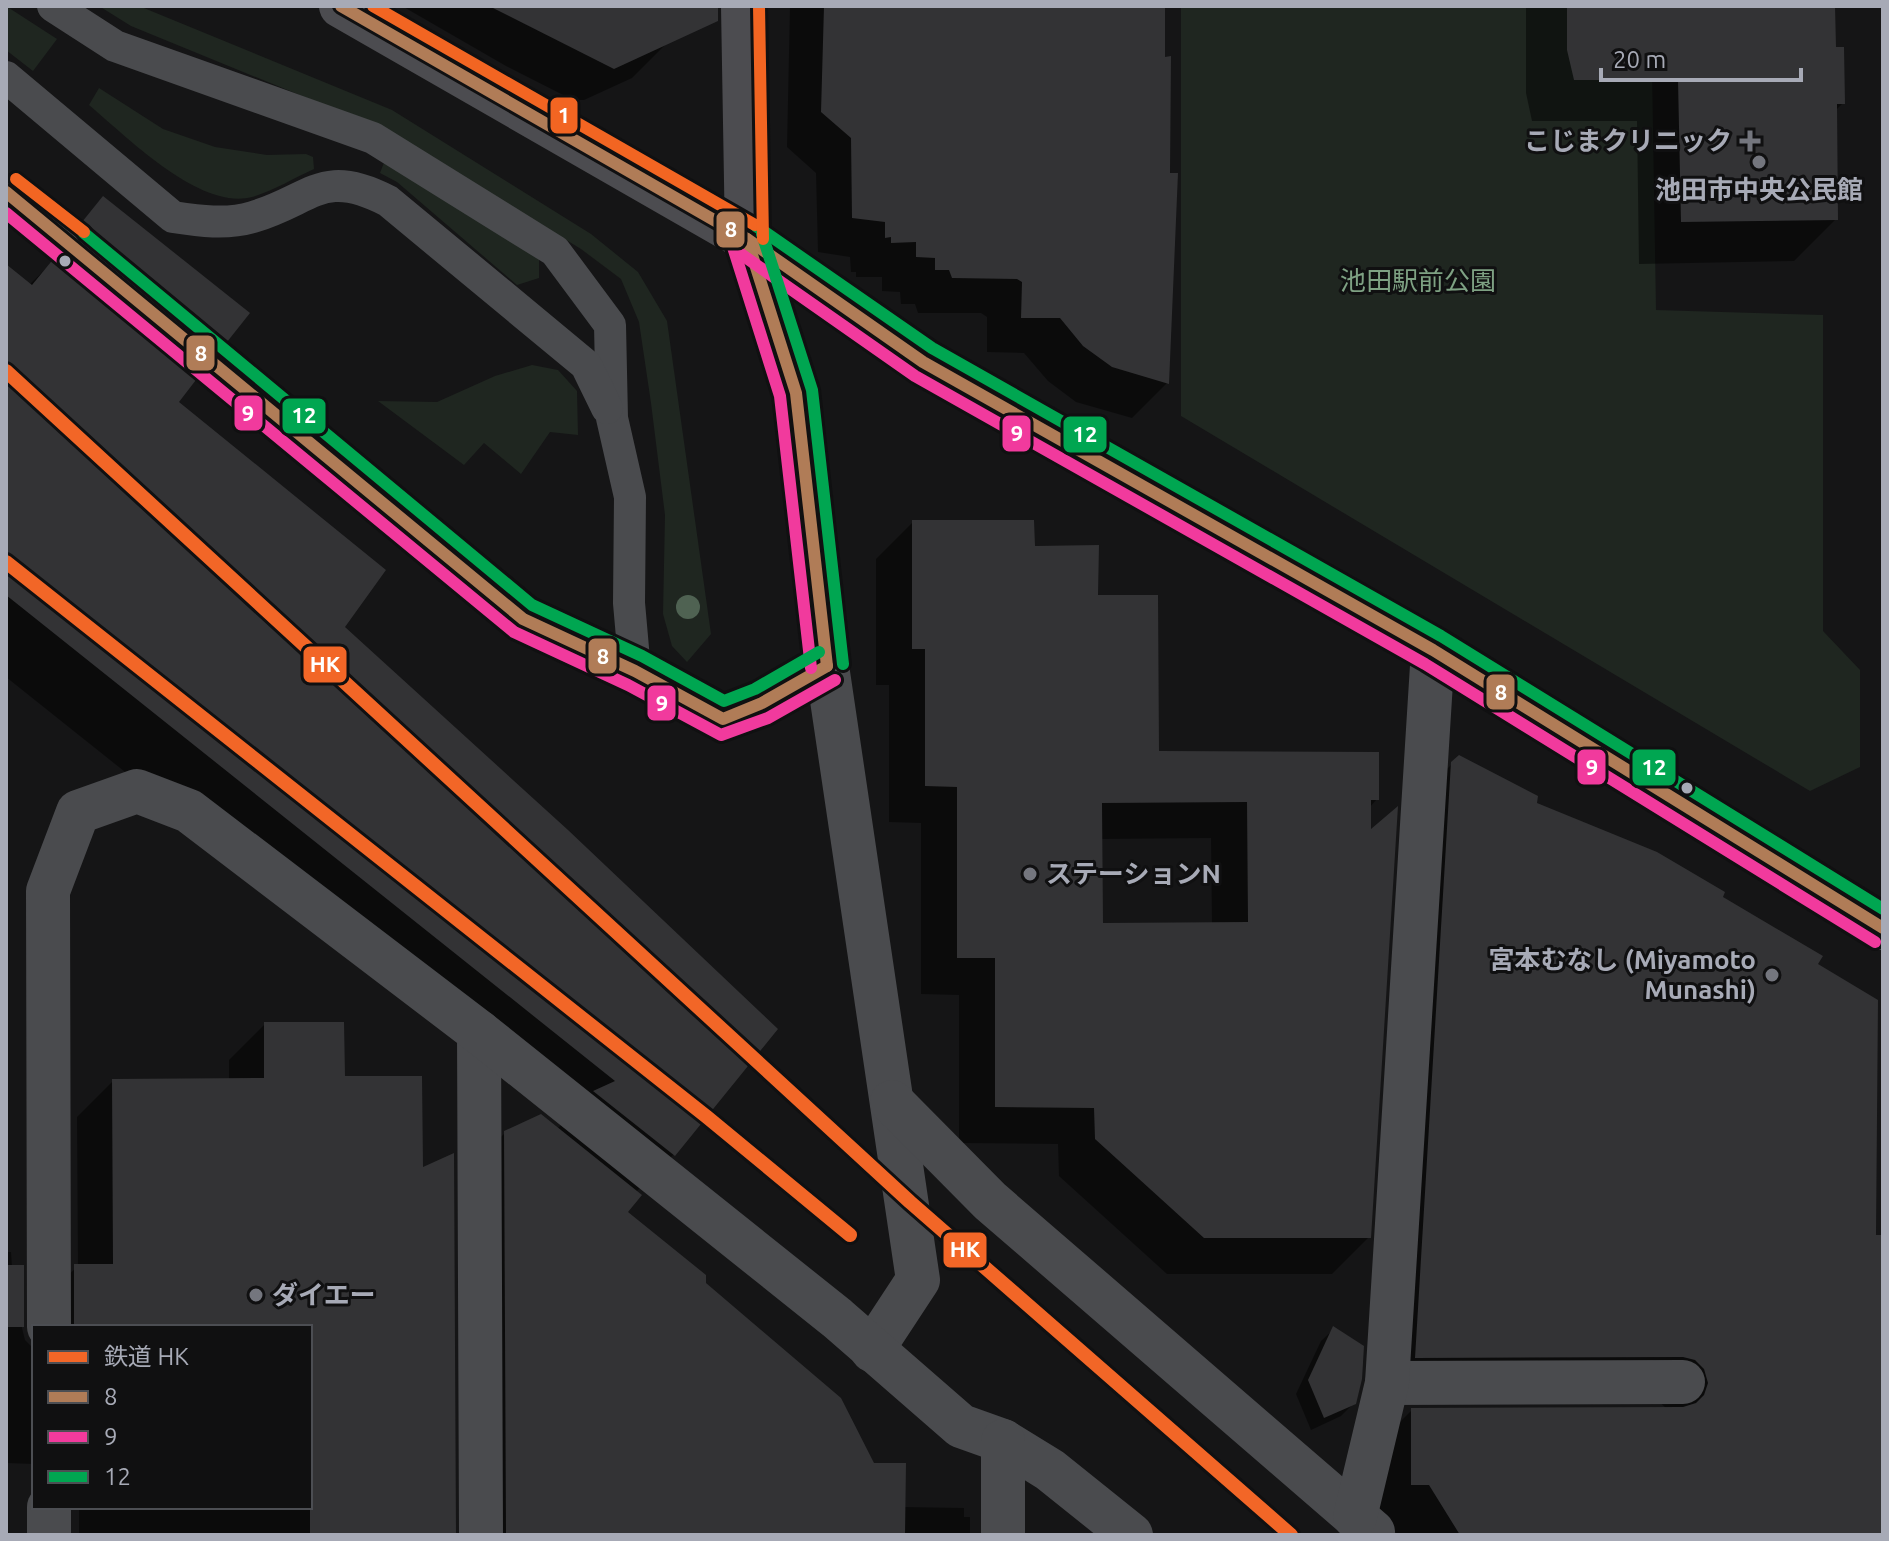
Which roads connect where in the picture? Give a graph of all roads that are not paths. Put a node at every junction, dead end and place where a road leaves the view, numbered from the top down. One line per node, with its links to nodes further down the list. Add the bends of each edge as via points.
1 (53, 6): 7 (lane, via 115,46 373,138 555,251 610,325)
2 (341, 6): 6 (main road)
3 (743, 6): 6 (main road)
4 (6, 77): 7 (lane, via 173,217 208,223 252,218 321,188 356,185 388,201 586,365)
5 (6, 192): 10 (lane, via 523,619)
6 (747, 239): 8 (main road, via 923,362); 9 (street, via 796,393)
7 (612, 418): 10 (lane, via 630,497 629,603)
8 (1433, 650): 11 (main road); 17 (street)
9 (827, 666): 10 (lane, via 723,719); 13 (street)
10 (635, 671)
11 (1883, 928)
12 (479, 1032): 14 (street, via 189,811 137,791 78,812 48,891); 15 (street); 22 (street)
13 (892, 1102): 15 (street, via 918,1280); 20 (street, via 990,1201)
14 (49, 1325)
15 (872, 1350): 18 (street, via 961,1426)
16 (1683, 1382): 17 (street)
17 (1387, 1383): 20 (street)
18 (1003, 1441): 23 (street); 24 (street, via 1050,1470)
19 (49, 1509): 21 (street)
20 (1366, 1526)
21 (49, 1535)
22 (481, 1535)
23 (1003, 1535)
24 (1131, 1535)

